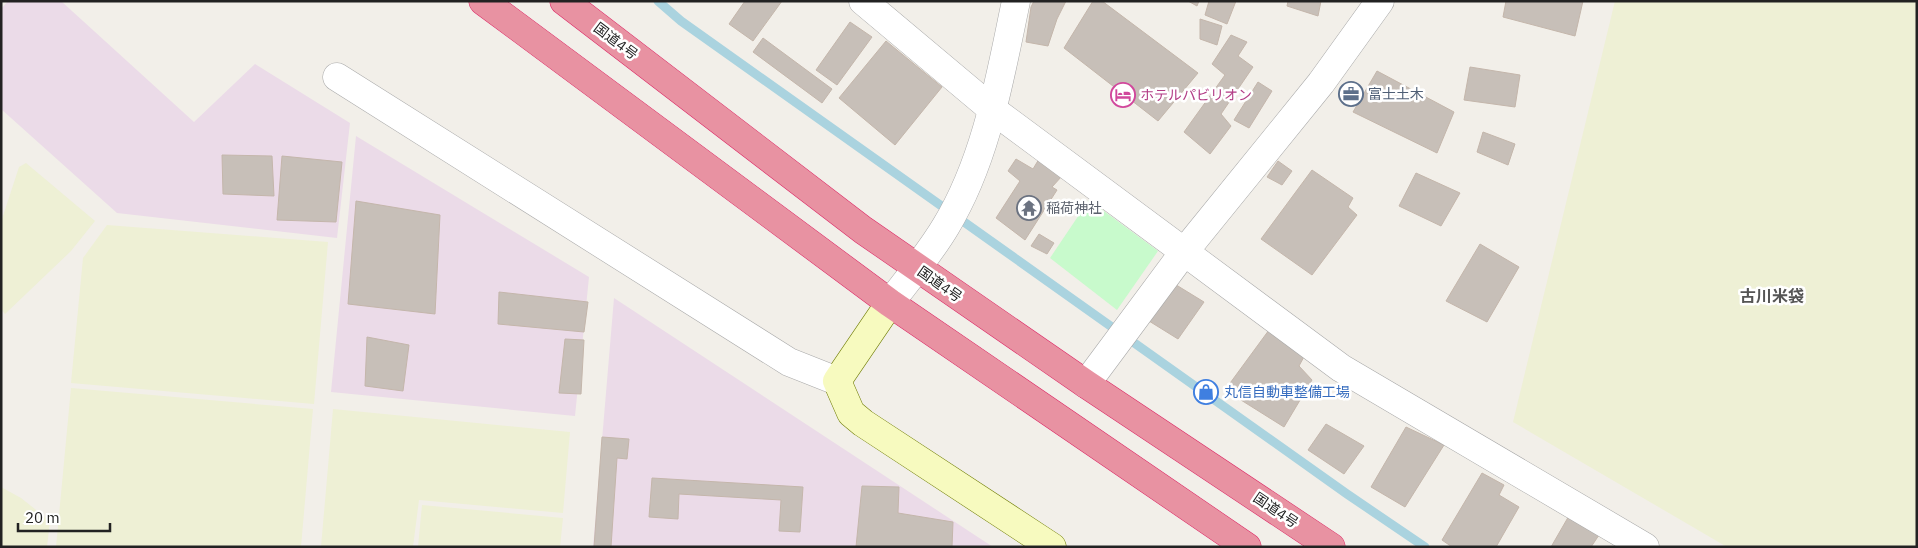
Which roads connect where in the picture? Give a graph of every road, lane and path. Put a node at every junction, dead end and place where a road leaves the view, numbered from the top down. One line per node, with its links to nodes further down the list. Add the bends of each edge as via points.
1 (483, 1): 10 (highway)
2 (564, 1): 9 (highway, 国道4号)
3 (862, 1): 7 (street)
4 (1016, 1): 7 (street)
5 (1380, 1): 8 (street, via 1321,83)
6 (337, 77): 11 (street, via 789,362)
7 (993, 110): 8 (street); 9 (street, via 959,201 946,227)
8 (1184, 252): 12 (street); 16 (street, via 1341,368)
9 (917, 268): 10 (street); 12 (highway, 国道4号)
10 (890, 303): 11 (street); 14 (highway)
11 (837, 381): 13 (street, via 851,413 863,423)
12 (1086, 384): 15 (highway, 国道4号)
13 (1052, 547)
14 (1247, 547)
15 (1331, 547)
16 (1645, 547)

